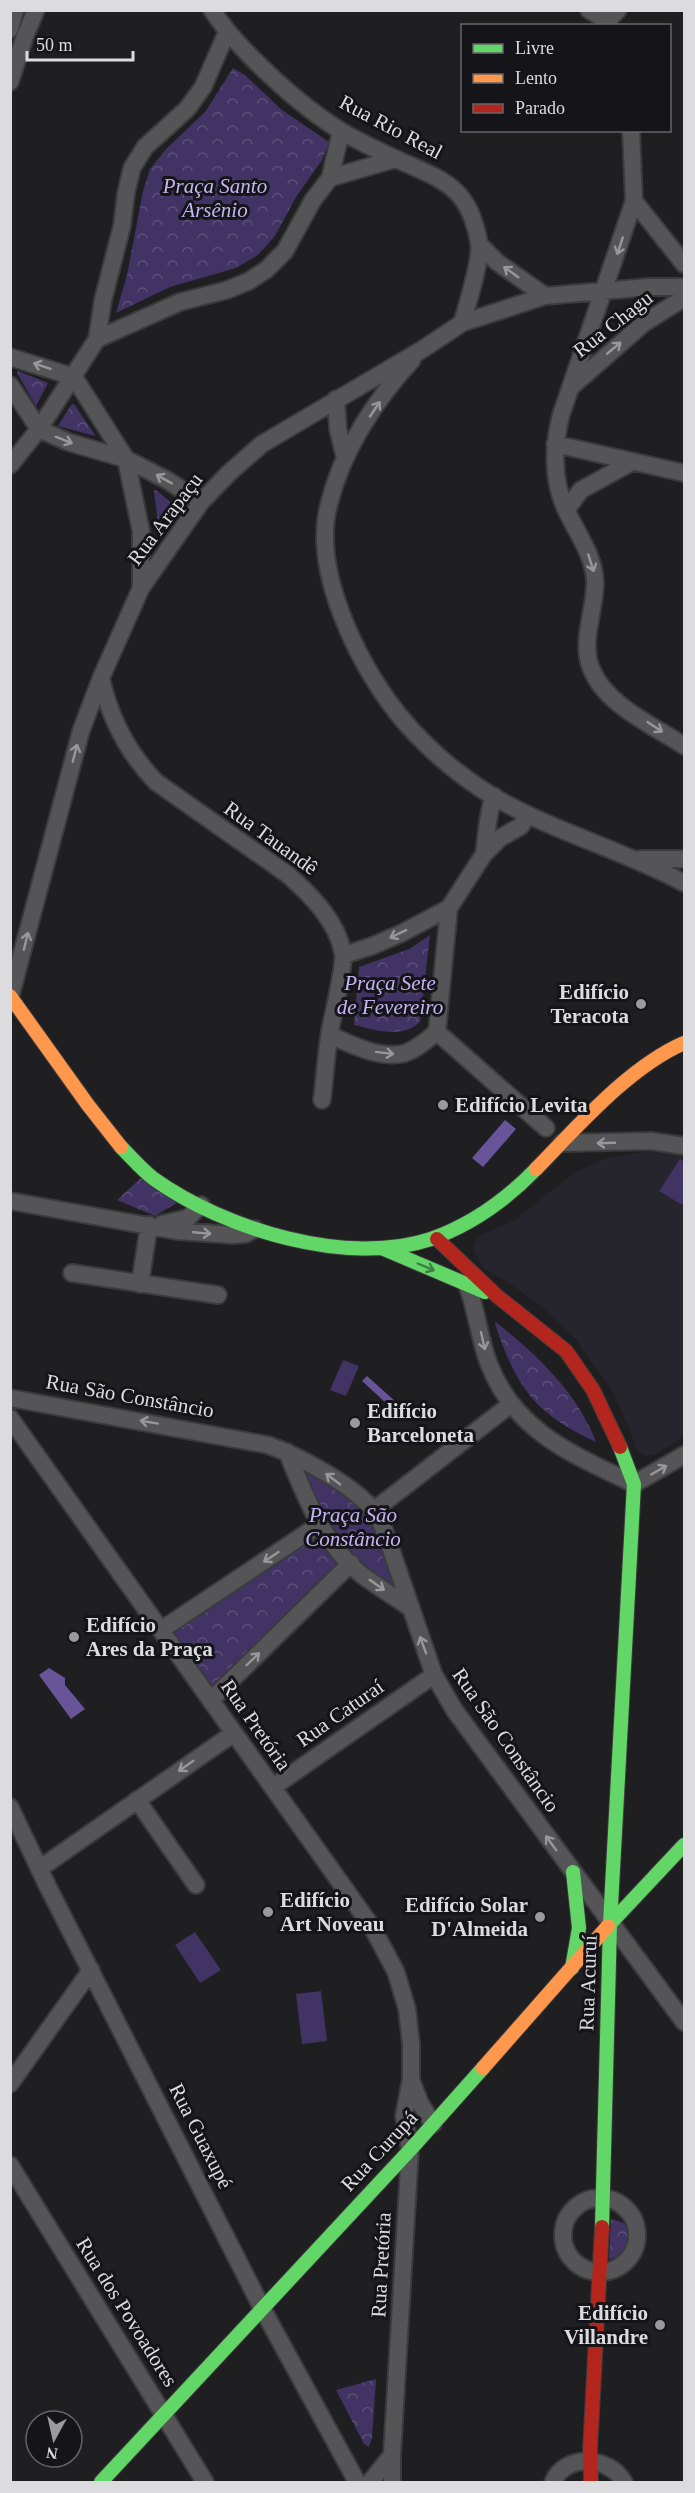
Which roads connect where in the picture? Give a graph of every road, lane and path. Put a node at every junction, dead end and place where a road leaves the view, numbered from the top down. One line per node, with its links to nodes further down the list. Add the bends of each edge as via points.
1 (15, 10): 6 (street)
2 (36, 10): 8 (street)
3 (212, 10): 7 (street, Rua Rio Real)
4 (589, 10): 5 (street)
5 (612, 19)
6 (10, 29)
7 (227, 32): 9 (street, Rua Rio Real, via 243,50); 21 (street, via 203,87 187,109 144,147 132,168)
8 (10, 82)
9 (341, 131): 11 (street, Rua Rio Real); 12 (street)
10 (631, 132): 13 (street)
11 (395, 159): 12 (street); 14 (street, Rua Rio Real, via 449,184 471,214)
12 (330, 178): 21 (street, via 285,251 249,282 180,302)
13 (634, 201): 15 (street); 17 (street, one-way to 17)
14 (480, 245): 18 (street, one-way to 14); 20 (street, Rua Rio Real)
15 (684, 264)
16 (684, 286): 17 (street, Rua Chagu)
17 (604, 290): 18 (street, Rua Arapaçu); 26 (street, Rua Chagu)
18 (545, 296): 20 (street, Rua Arapaçu)
19 (684, 298): 26 (street, Rua Chagu, one-way to 19, via 644,323)
20 (462, 323): 22 (street, Rua Arapaçu)
21 (97, 339): 24 (street)
22 (423, 349): 27 (street, Rua Arapaçu); 30 (street, one-way to 22, via 380,402)
23 (10, 357): 24 (street, one-way to 23)
24 (74, 377): 28 (street); 31 (street)
25 (10, 385): 28 (street)
26 (570, 388): 29 (street, Rua Chagu)
27 (336, 399): 30 (street); 35 (street, Rua Arapaçu, via 262,444)
28 (39, 429): 31 (street, one-way to 31); 33 (street)
29 (555, 444): 32 (street); 36 (street, Rua Chagu, via 556,475)
30 (345, 458): 40 (street, via 328,506 325,535 330,585 338,608 383,693 399,715 449,764)
31 (126, 459): 35 (street, one-way to 31); 37 (street, via 141,531)
32 (632, 462): 34 (street); 36 (street, via 581,490)
33 (10, 465)
34 (684, 472)
35 (201, 502): 37 (street, Rua Arapaçu)
36 (566, 510): 39 (street, Rua Chagu, one-way to 39, via 594,568 587,647 591,667 618,703)
37 (141, 588): 38 (street, Rua Arapaçu)
38 (101, 678): 49 (street, Rua Tauandê, via 108,708 138,764 156,782 307,891 325,914); 50 (street, Rua Arapaçu, one-way to 38, via 81,731)
39 (684, 746)
40 (494, 796): 41 (street); 42 (street)
41 (527, 815): 43 (street, via 521,826); 46 (street)
42 (489, 821): 43 (street); 44 (street)
43 (510, 832): 44 (street)
44 (484, 854): 48 (street)
45 (684, 858): 46 (street)
46 (636, 859): 47 (street)
47 (684, 883)
48 (449, 908): 49 (street, one-way to 49, via 372,946); 51 (street)
49 (344, 955): 52 (street)
50 (11, 997): 59 (main road, via 140,1168)
51 (437, 1032): 52 (street, one-way to 51, via 387,1055 403,1054); 55 (street)
52 (330, 1035): 54 (street)
53 (684, 1043): 56 (main road, via 614,1092)
54 (322, 1100)
55 (546, 1128)
56 (561, 1143): 57 (street, one-way to 56, via 651,1141); 62 (main road, via 497,1205)
57 (684, 1146)
58 (10, 1201): 60 (street)
59 (201, 1205): 60 (street, via 188,1218); 61 (main road)
60 (149, 1225): 61 (street, one-way to 61, via 233,1236); 65 (street)
61 (255, 1228): 63 (main road, via 325,1245)
62 (437, 1239): 63 (main road); 68 (main road)
63 (384, 1249): 66 (main road, one-way to 66)
64 (72, 1273): 65 (street)
65 (140, 1284): 67 (street)
66 (467, 1284): 68 (main road); 70 (street, one-way to 70, via 488,1363)
67 (218, 1295)
68 (498, 1298): 74 (main road, via 542,1329 573,1360 601,1404)
69 (10, 1398): 72 (street, Rua São Constâncio, one-way to 69, via 243,1439)
70 (511, 1404): 74 (street, via 575,1457); 75 (street)
71 (10, 1418): 79 (street, Rua Pretória)
72 (287, 1452): 75 (street, Rua São Constâncio, one-way to 72, via 321,1470); 76 (street)
73 (684, 1455): 74 (street, one-way to 73)
74 (634, 1484): 90 (main road, Rua Acuruí)
75 (373, 1511): 78 (street, Rua São Constâncio, via 385,1532)
76 (320, 1524): 77 (street); 79 (street, one-way to 79)
77 (351, 1563): 78 (street, one-way to 78); 81 (street, one-way to 77)
78 (409, 1606): 80 (street, Rua São Constâncio, one-way to 78)
79 (161, 1630): 81 (street, Rua Pretória)
80 (434, 1675): 83 (street, Rua Caturaí); 88 (street, Rua São Constâncio, one-way to 80, via 455,1711)
81 (211, 1700): 82 (street, Rua Pretória)
82 (234, 1733): 83 (street, Rua Pretória); 84 (street, one-way to 84)
83 (273, 1787): 94 (street, Rua Pretória, via 372,1927 396,1972 411,2044)
84 (137, 1800): 87 (street); 89 (street)
85 (12, 1813): 87 (street, Rua Guaxupé)
86 (684, 1845): 90 (main road, Rua Curupá)
87 (39, 1869): 92 (street, Rua Guaxupé)
88 (573, 1872): 90 (street, Rua São Constâncio); 91 (main road, via 579,1928)
89 (196, 1885)
90 (610, 1924): 91 (main road, Rua Curupá); 93 (street, Rua São Constâncio); 99 (main road, Rua Acuruí)
91 (572, 1968): 96 (main road, Rua Curupá)
92 (91, 1970): 95 (street); 101 (street, Rua Guaxupé)
93 (684, 2022)
94 (411, 2079): 96 (street, Rua Pretória); 97 (street, Rua Pretória, via 404,2116)
95 (10, 2084)
96 (433, 2124): 97 (main road, Rua Curupá)
97 (410, 2150): 101 (main road, Rua Curupá); 103 (street, Rua Pretória)
98 (10, 2165): 102 (street, Rua dos Povoadores)
99 (604, 2197): 100 (main road, Rua Acuruí); 100 (street, via 621,2204 634,2218 638,2230 637,2243 624,2264); 100 (street, via 586,2200 572,2211 563,2233 564,2244 577,2264)
100 (600, 2272): 104 (main road, Rua Acuruí)
101 (262, 2308): 102 (main road, Rua Curupá); 107 (street, Rua Guaxupé)
102 (164, 2415): 105 (main road, Rua Curupá); 106 (street, Rua dos Povoadores)
103 (392, 2455): 108 (street); 109 (street, Rua Pretória)
104 (590, 2461): 110 (street, via 564,2468); 111 (main road, Rua Acuruí); 112 (street, via 613,2469)
105 (101, 2482)
106 (205, 2482)
107 (357, 2482)
108 (370, 2482)
109 (393, 2482)
110 (553, 2482)
111 (591, 2482)
112 (624, 2482)

